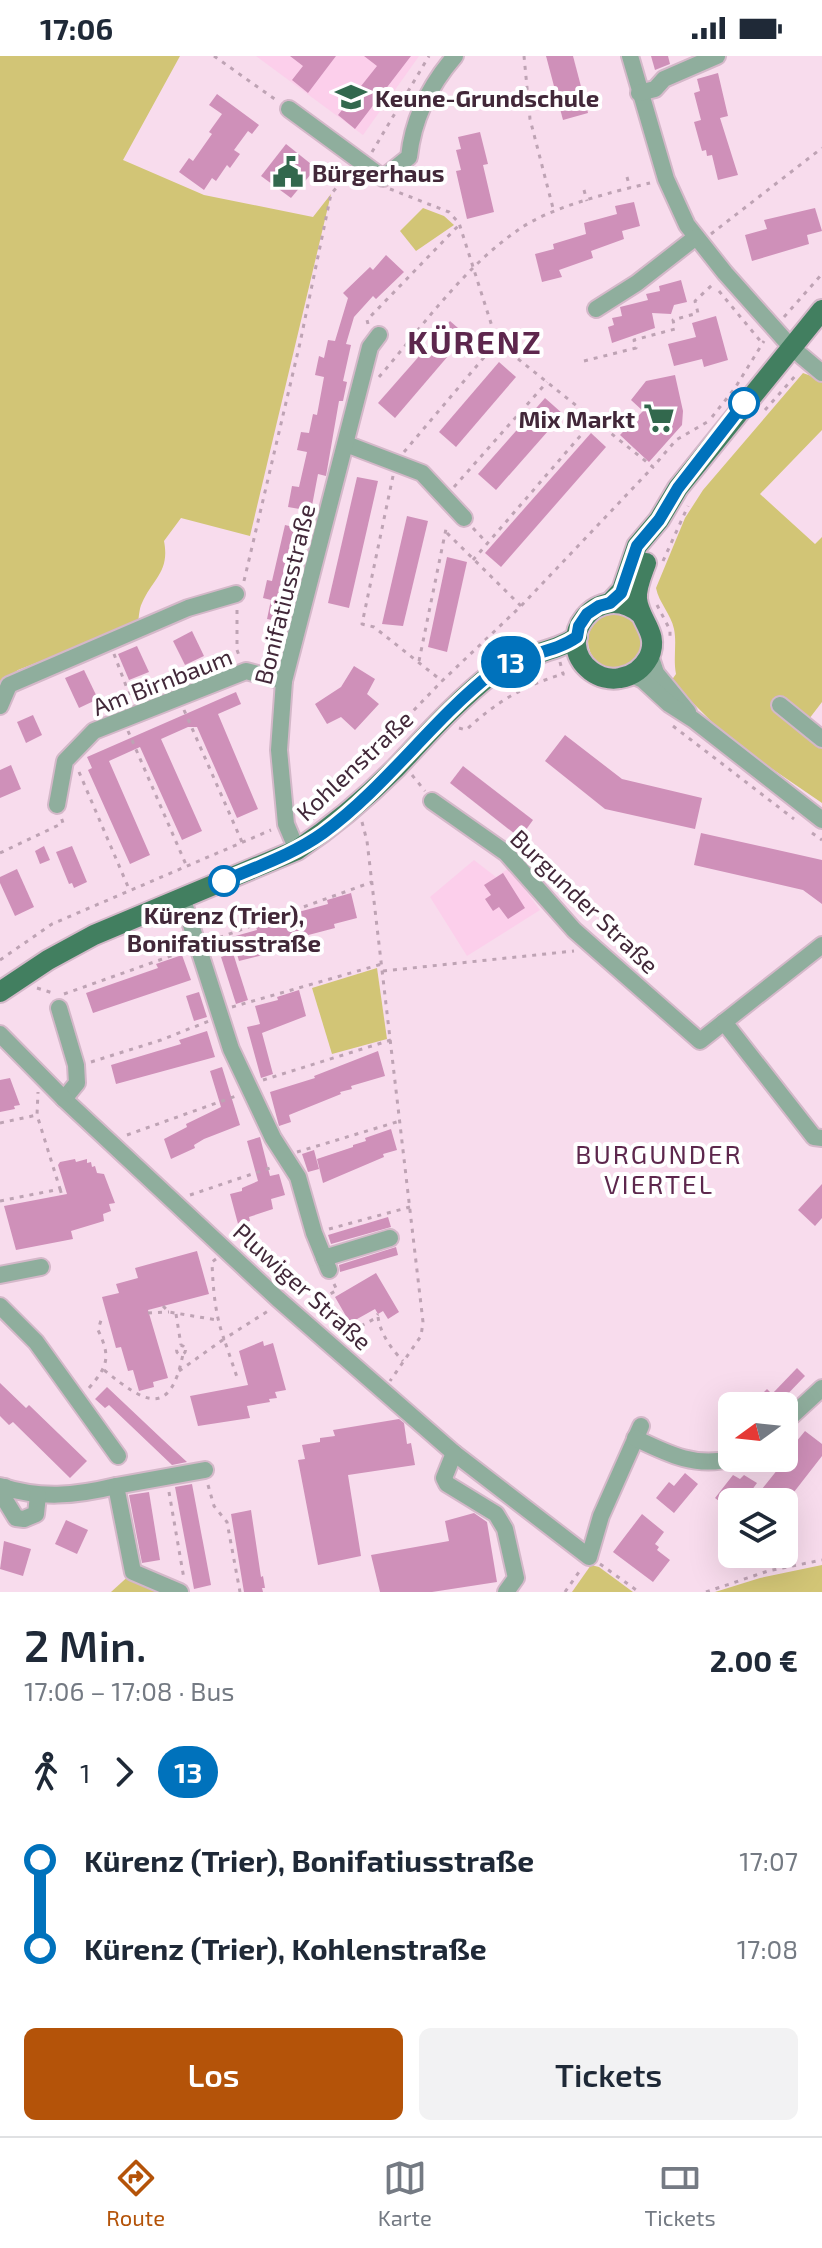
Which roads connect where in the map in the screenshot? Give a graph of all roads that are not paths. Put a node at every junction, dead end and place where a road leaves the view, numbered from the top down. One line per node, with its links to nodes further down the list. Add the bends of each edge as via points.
1 (455, 56): 5 (street, via 429,93 412,132 409,157 383,178)
2 (630, 56): 4 (street)
3 (717, 56): 4 (street)
4 (639, 93): 6 (street, via 666,179)
5 (289, 109)
6 (698, 240): 7 (street); 10 (street)
7 (596, 309)
8 (822, 310): 10 (main road)
9 (375, 341): 12 (street, Bonifatiusstraße)
10 (791, 347): 11 (street); 14 (main road, via 686,478)
11 (822, 373)
12 (346, 444): 13 (street, via 422,473); 22 (street, Bonifatiusstraße)
13 (464, 518)
14 (659, 520): 16 (main road, via 637,546 621,593); 17 (main road, via 638,590)
15 (236, 594): 25 (street, via 188,608 9,685)
16 (610, 603): 17 (main road); 18 (main road, via 587,614)
17 (648, 608): 19 (main road)
18 (577, 637): 20 (main road); 23 (main road, Kohlenstraße, via 504,665)
19 (650, 655): 21 (main road); 26 (street, via 656,673)
20 (583, 662): 21 (main road, via 603,677); 23 (main road, Kohlenstraße, via 560,661)
21 (632, 675): 26 (street)
22 (284, 681): 29 (street, Am Birnbaum, via 246,671 94,731 65,761); 31 (street, Bonifatiusstraße, via 279,750 286,824)
23 (476, 687): 31 (main road, Kohlenstraße, via 358,803)
24 (780, 705): 27 (street)
25 (0, 706)
26 (694, 720): 30 (street)
27 (822, 739)
28 (432, 801): 36 (street, Burgunder Straße, via 506,853 574,930 700,1041)
29 (57, 805)
30 (816, 826)
31 (297, 850): 32 (main road, Kohlenstraße)
32 (182, 897): 34 (main road, Kohlenstraße, via 94,935); 40 (street, via 220,1017 273,1138 298,1177 326,1264)
33 (822, 945): 36 (street)
34 (0, 992)
35 (59, 1008): 38 (street, via 77,1074 77,1083)
36 (724, 1022): 39 (street)
37 (0, 1034): 38 (street, Pluwiger Straße)
38 (64, 1099): 46 (street, Pluwiger Straße, via 278,1299)
39 (818, 1138)
40 (390, 1238)
41 (41, 1267): 42 (street)
42 (0, 1275)
43 (0, 1306): 47 (street, via 36,1342)
44 (822, 1388): 45 (street)
45 (798, 1410)
46 (454, 1453): 48 (street, Pluwiger Straße, via 589,1557 638,1432 667,1453); 54 (street, via 444,1478 447,1484 496,1514 505,1529 516,1578)
47 (118, 1456)
48 (718, 1461)
49 (205, 1470): 51 (street)
50 (2, 1486): 52 (street); 52 (street, via 16,1518 36,1514)
51 (116, 1486): 52 (street); 53 (street, via 133,1572)
52 (38, 1495)
53 (183, 1592)
54 (506, 1592)

